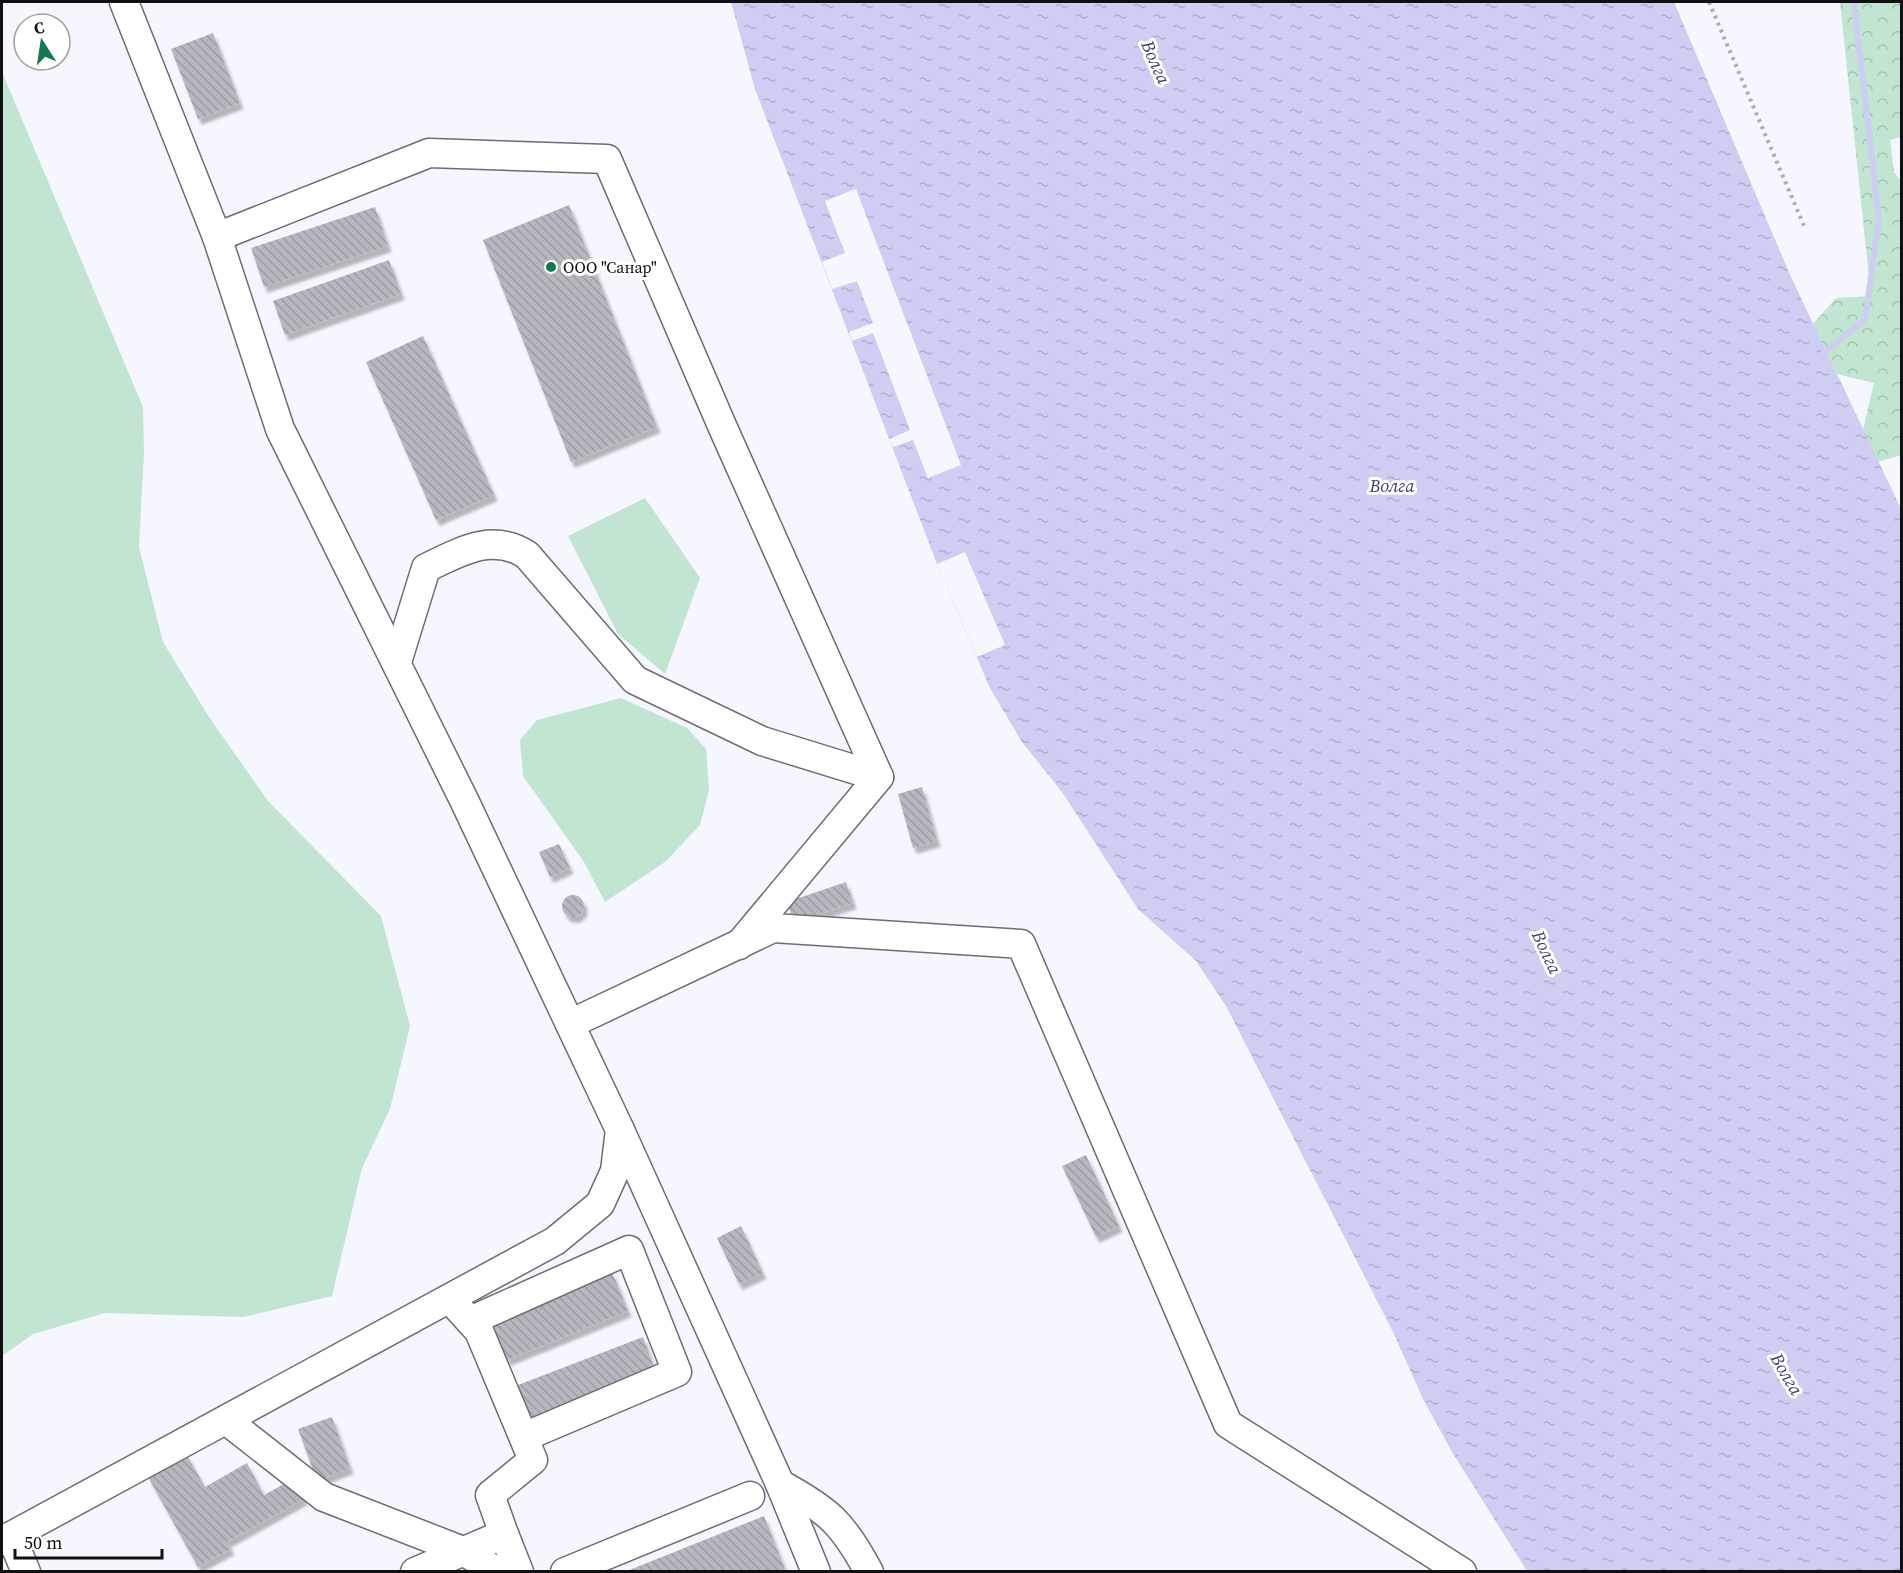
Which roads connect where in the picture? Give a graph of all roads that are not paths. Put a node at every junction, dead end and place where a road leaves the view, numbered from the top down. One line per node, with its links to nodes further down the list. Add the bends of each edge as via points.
1 (124, 2): 2 (street)
2 (218, 237): 3 (street, via 280,429); 4 (street, via 429,153 607,159)
3 (397, 662): 4 (street, via 426,568 475,546 512,546 527,555 635,680 762,741); 6 (street)
4 (879, 777): 5 (street)
5 (739, 945): 6 (street); 24 (street, via 773,928 1021,944 1228,1424)
6 (570, 1024): 7 (street)
7 (620, 1130): 8 (street, via 615,1171 600,1204 555,1241); 12 (street)
8 (449, 1299): 9 (street); 10 (street)
9 (470, 1321): 11 (street, via 479,1331); 11 (street, via 629,1250 677,1372)
10 (226, 1419): 15 (street); 16 (street, via 324,1497)
11 (524, 1437): 14 (street, via 533,1460 490,1495)
12 (780, 1484): 22 (street); 23 (street, via 818,1504 850,1536)
13 (750, 1496): 21 (street)
14 (504, 1534): 16 (street); 20 (street)
15 (6, 1539): 17 (street)
16 (463, 1551): 18 (street); 19 (street)
17 (26, 1572)
18 (415, 1572)
19 (498, 1572)
20 (519, 1572)
21 (565, 1572)
22 (816, 1572)
23 (869, 1572)
24 (1462, 1572)

